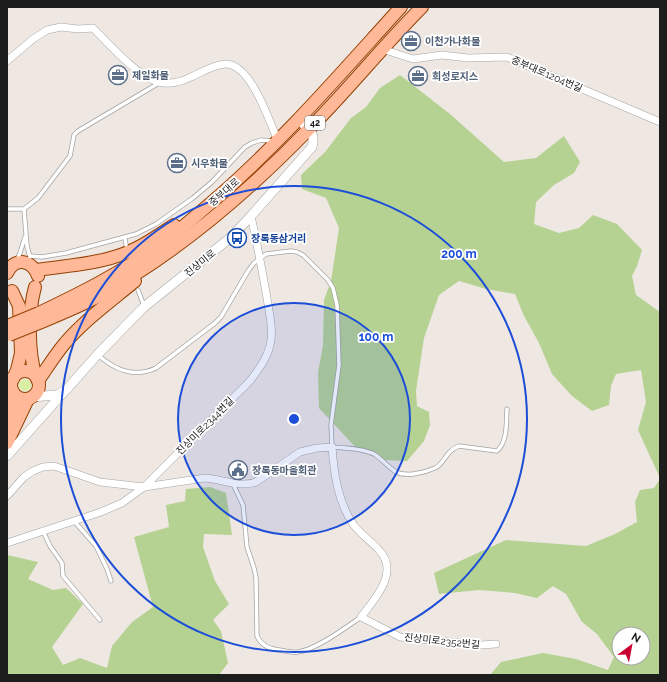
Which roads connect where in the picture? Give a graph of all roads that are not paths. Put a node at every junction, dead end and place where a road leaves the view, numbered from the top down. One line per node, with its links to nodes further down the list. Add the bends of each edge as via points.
1 (401, 7): 6 (main road, 중부대로 / 42)
2 (422, 7): 3 (main road, 중부대로 / 42)
3 (382, 49): 7 (street, 중부대로1204번길, via 413,59 442,55 468,58 507,57); 8 (main road, 중부대로 / 42)
4 (7, 61): 5 (street, via 47,30 61,27 93,28 125,60)
5 (160, 83): 9 (street, via 185,80 216,66 226,64 237,67 252,84); 12 (lane, via 78,131 74,135 70,156 66,162 38,198)
6 (299, 120): 8 (street); 9 (main road, 중부대로 / 42)
7 (660, 122)
8 (309, 129): 13 (street, 진상미로, via 314,142 309,152); 14 (main road, 중부대로 / 42)
9 (278, 141): 10 (main road, 중부대로 / 42); 16 (lane, via 252,142 212,182 177,210 156,224)
10 (220, 195): 19 (main road, via 161,234 116,256 102,260); 25 (main road, 중부대로 / 42, via 135,262)
11 (7, 209): 12 (lane)
12 (24, 209): 15 (lane)
13 (251, 216): 18 (street, 진상미로2344번길); 24 (street, 진상미로, via 230,238)
14 (198, 230): 25 (main road, 중부대로 / 42, via 96,297); 28 (main road, via 94,314 64,344)
15 (26, 232): 19 (lane); 20 (lane, via 20,253)
16 (125, 238): 17 (lane); 19 (lane, via 53,256)
17 (126, 245)
18 (260, 258): 27 (lane, via 248,271 215,323 156,368 132,373 114,367); 36 (lane, via 274,252 296,252 320,272 333,288 337,305 339,365 331,425); 39 (street, 진상미로2344번길, via 271,328 271,342 266,356 250,381)
19 (33, 265): 20 (main road, via 19,262); 22 (main road, via 38,277)
20 (8, 271)
21 (10, 287): 22 (main road, via 17,293 27,293); 29 (main road, via 19,306 21,353)
22 (35, 287): 28 (main road, via 30,308 30,345 32,366)
23 (138, 290): 24 (lane)
24 (144, 307): 27 (street, 진상미로)
25 (39, 318): 26 (main road, 42, bridge)
26 (8, 330)
27 (98, 354): 30 (street, 진상미로)
28 (38, 381): 29 (main road, via 33,374 24,372 15,375); 31 (street, via 47,394); 32 (main road, via 38,390)
29 (11, 386): 32 (main road, via 20,398); 34 (main road, via 13,404)
30 (66, 390): 31 (street, 진상미로); 37 (street)
31 (57, 395): 32 (street)
32 (30, 398): 35 (main road)
33 (507, 409): 36 (lane, via 504,437 497,451 459,446 448,452 434,469 411,474 396,472 374,454)
34 (7, 437)
35 (7, 443)
36 (332, 447): 38 (street, via 300,452 256,482 240,485); 45 (street, via 344,509 354,526 379,550 387,562 383,586)
37 (7, 456)
38 (233, 483): 39 (street, via 205,478); 45 (lane, via 243,505 247,547 256,578 257,636 260,643 275,650 298,652 316,645)
39 (144, 487): 40 (street, via 100,482 54,466 33,471); 41 (street, 진상미로2344번길, via 122,503)
40 (7, 496)
41 (74, 521): 42 (street, 진상미로2344번길); 44 (lane, via 96,546)
42 (43, 531): 43 (street, 진상미로2344번길); 46 (lane, via 62,563 63,576)
43 (7, 543)
44 (111, 581)
45 (361, 617): 47 (street, 진상미로2352번길, via 400,637 481,645)
46 (100, 620)
47 (496, 644)

